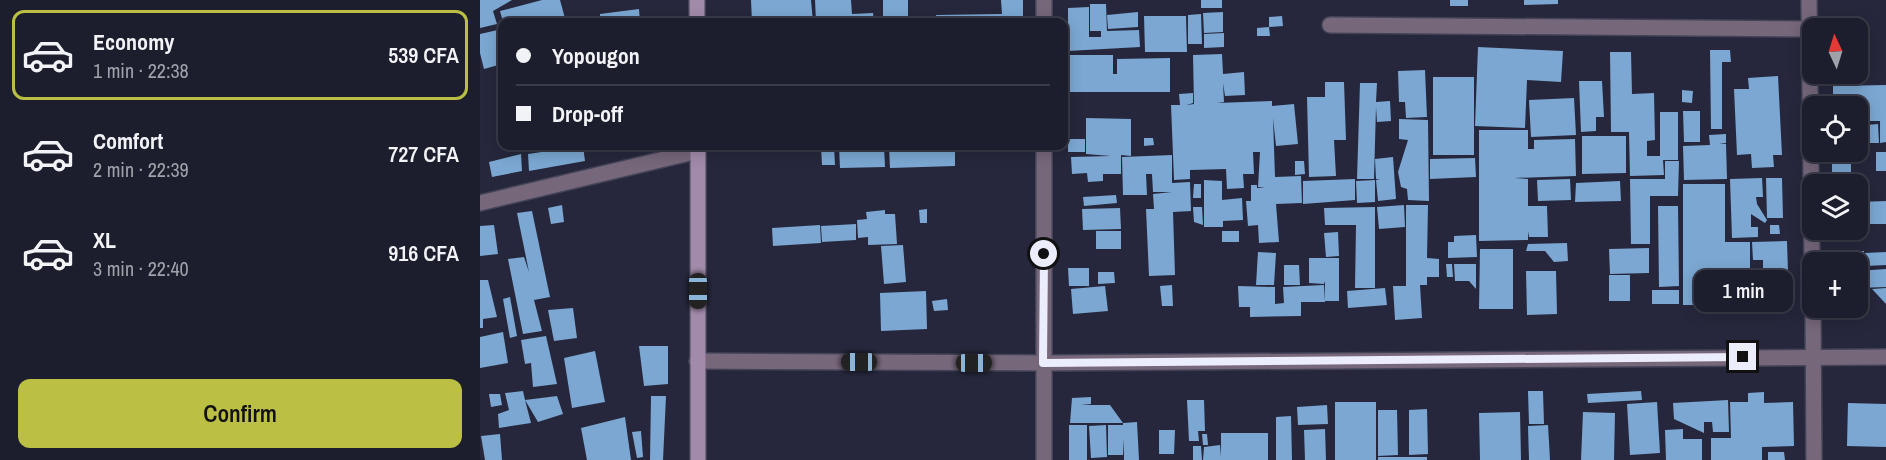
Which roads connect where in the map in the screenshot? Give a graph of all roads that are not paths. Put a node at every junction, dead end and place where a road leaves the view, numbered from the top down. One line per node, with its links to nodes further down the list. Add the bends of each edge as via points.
1 (697, 0): 4 (street)
2 (1044, 0): 5 (street)
3 (1809, 0): 6 (street)
4 (697, 18)
5 (1044, 18)
6 (1809, 18)
7 (1330, 25): 8 (street)
8 (1802, 29)
9 (1810, 84): 14 (street)
10 (690, 150): 13 (street)
11 (698, 150): 18 (street)
12 (1044, 150): 19 (street)
13 (480, 203)
14 (1812, 252)
15 (1813, 318): 16 (street)
16 (1813, 357): 17 (street); 19 (street); 22 (street)
17 (1886, 357)
18 (698, 361): 19 (street); 20 (street)
19 (1043, 363): 21 (street)
20 (699, 460)
21 (1044, 460)
22 (1814, 460)

